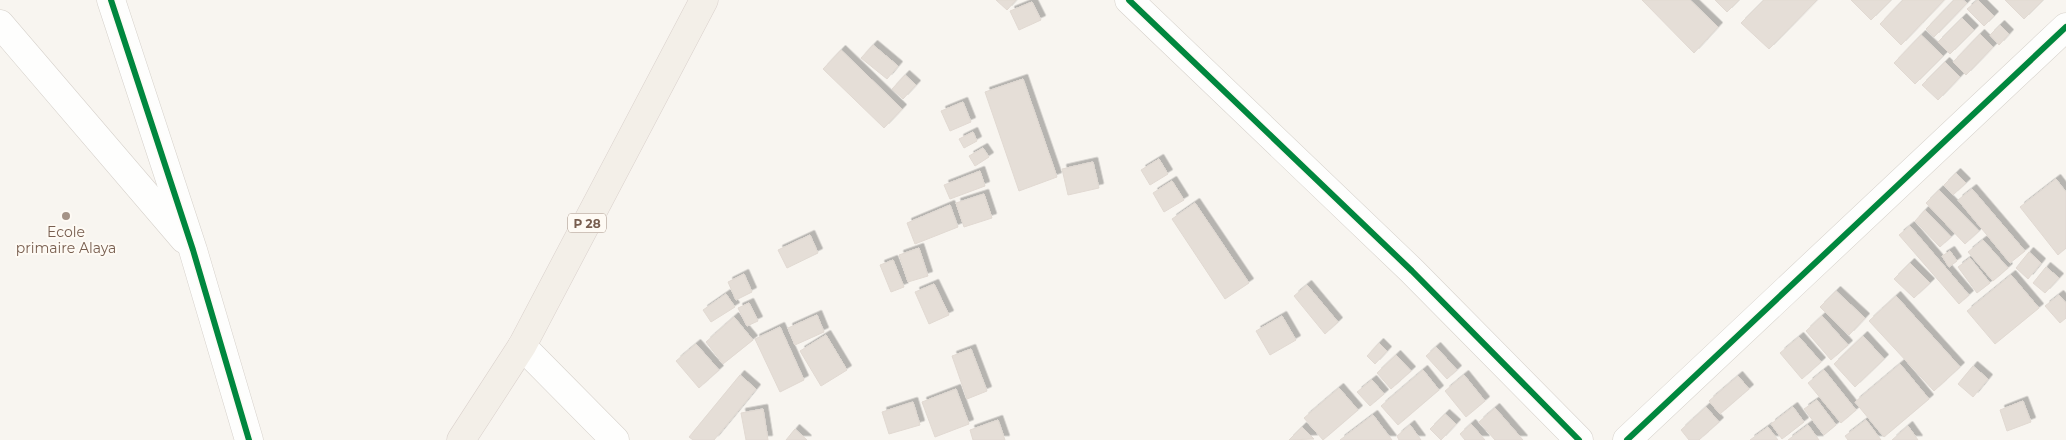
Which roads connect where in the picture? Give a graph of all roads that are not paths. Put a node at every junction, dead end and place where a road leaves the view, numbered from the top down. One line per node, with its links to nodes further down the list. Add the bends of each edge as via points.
1 (111, 0): 6 (street)
2 (704, 0): 7 (main road, P 28)
3 (1129, 0): 11 (street, via 1412,271)
4 (0, 24): 6 (street)
5 (2066, 27): 12 (street)
6 (194, 250): 8 (street)
7 (522, 346): 9 (main road, P 28); 10 (street)
8 (249, 440)
9 (461, 440)
10 (615, 440)
11 (1579, 440)
12 (1627, 440)

